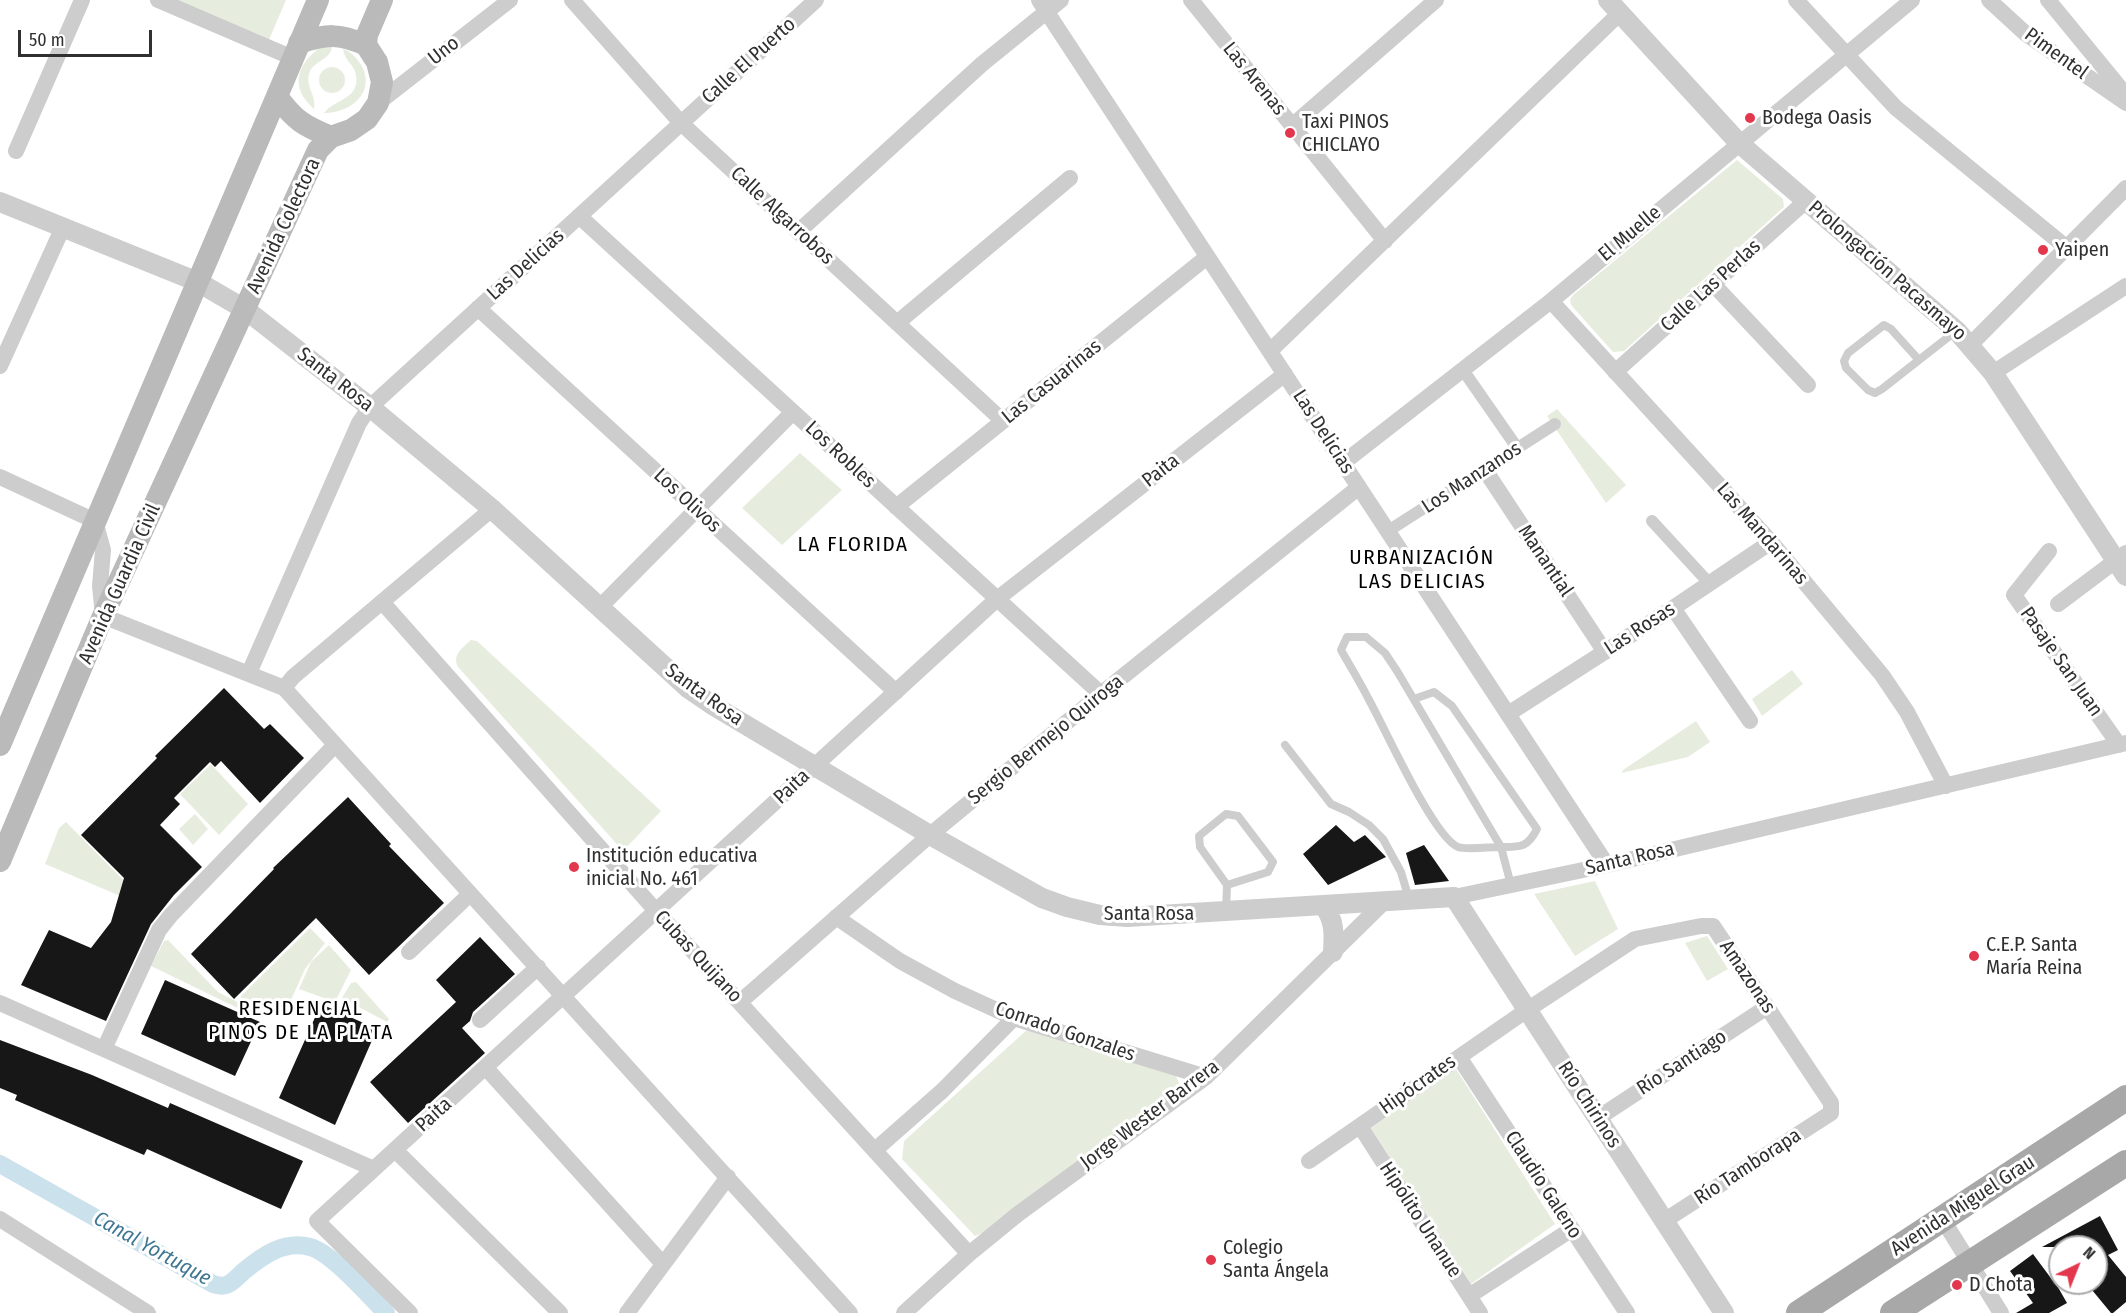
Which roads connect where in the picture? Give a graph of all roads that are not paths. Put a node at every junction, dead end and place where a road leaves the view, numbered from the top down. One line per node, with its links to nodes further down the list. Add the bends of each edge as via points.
1 (82, 0): 27 (street)
2 (158, 0): 17 (street)
3 (318, 0): 17 (main road)
4 (382, 0): 16 (main road)
5 (510, 0): 21 (street, Uno)
6 (572, 0): 23 (street, Calle Algarrobos)
7 (816, 0): 23 (street, Calle El Puerto)
8 (1191, 0): 24 (street, Las Arenas)
9 (1796, 0): 18 (street)
10 (1912, 0): 18 (street, El Muelle)
11 (1989, 0): 22 (street, Pimentel, via 2026,34)
12 (2048, 0): 19 (street, Pimentel)
13 (1428, 2): 24 (street)
14 (1049, 3): 34 (street); 37 (street, Las Delicias)
15 (1614, 6): 26 (street, Prolongación Pacasmayo); 35 (street)
16 (366, 45): 17 (main road, via 346,36 325,35); 21 (main road, via 377,62 382,82)
17 (296, 50): 20 (main road)
18 (1847, 55): 26 (street, El Muelle); 36 (street, via 1896,108)
19 (2126, 95)
20 (277, 96): 25 (main road, via 290,115); 38 (main road)
21 (378, 103): 25 (main road, Avenida Colectora, via 367,119)
22 (2126, 103)
23 (681, 123): 32 (street, Las Delicias); 34 (street, Calle Algarrobos)
24 (1292, 126): 35 (street, Las Arenas)
25 (331, 137): 43 (main road, Avenida Colectora, via 318,150)
26 (1739, 143): 30 (street, Prolongación Pacasmayo); 41 (street, El Muelle)
27 (16, 151)
28 (1071, 178): 44 (street)
29 (2123, 196): 36 (street)
30 (1807, 200): 39 (street, Calle Las Perlas); 45 (street, Prolongación Pacasmayo)
31 (0, 202): 33 (street, Santa Rosa)
32 (579, 216): 42 (street, Las Delicias); 55 (street, Los Robles)
33 (63, 227): 38 (street, Santa Rosa); 48 (street)
34 (798, 232): 44 (street, Calle Algarrobos)
35 (1385, 242): 46 (street)
36 (2067, 248): 45 (street)
37 (1207, 257): 46 (street, Las Delicias); 56 (street, Las Casuarinas)
38 (198, 282): 43 (street, Santa Rosa); 66 (main road)
39 (1713, 284): 50 (street, Calle Las Perlas); 53 (street)
40 (2126, 286): 51 (street)
41 (1551, 301): 49 (street, El Muelle); 50 (street, Las Mandarinas)
42 (478, 308): 54 (street, Las Delicias); 65 (street, Los Olivos)
43 (246, 310): 54 (street, Santa Rosa); 78 (main road, Avenida Guardia Civil)
44 (897, 323): 56 (street, Calle Algarrobos)
45 (1964, 338): 47 (lane); 51 (street, Prolongación Pacasmayo)
46 (1270, 351): 52 (street, Las Delicias)
47 (1919, 360): 47 (lane, via 1875,393 1845,368 1844,361 1848,353 1884,325)
48 (0, 366)
49 (1462, 370): 58 (street); 59 (street, El Muelle)
50 (1615, 372): 69 (street, Las Mandarinas)
51 (1993, 373): 71 (street, Prolongación Pacasmayo)
52 (1285, 374): 59 (street, Las Delicias); 73 (street, Paita)
53 (1808, 385)
54 (370, 406): 64 (street, Santa Rosa); 80 (street, Las Delicias, via 359,423)
55 (794, 412): 63 (street, Los Robles); 65 (street)
56 (1003, 421): 63 (street, Las Casuarinas)
57 (1555, 424): 58 (street, Los Manzanos)
58 (1518, 449): 60 (street, Los Manzanos)
59 (1343, 463): 62 (street, Las Delicias)
60 (1485, 470): 68 (street, Los Manzanos); 79 (street, Manantial)
61 (0, 477): 66 (street)
62 (1359, 487): 68 (street, Las Delicias); 83 (street, Sergio Bermejo Quiroga)
63 (896, 507): 73 (street, Los Robles)
64 (492, 509): 74 (street); 76 (street, Santa Rosa)
65 (697, 510): 76 (street); 82 (street, Los Olivos)
66 (95, 520): 78 (street, via 103,550); 88 (main road)
67 (1652, 521): 72 (street)
68 (1388, 531): 85 (street, Las Delicias)
69 (1771, 542): 72 (street, Las Rosas); 92 (street, Las Mandarinas, via 1882,675 1913,722)
70 (2049, 551): 87 (street, Pasaje San Juan, via 2014,595)
71 (2123, 563): 75 (street)
72 (1710, 583): 77 (street, Las Rosas)
73 (997, 599): 82 (street, Paita); 83 (street, Los Robles)
74 (383, 603): 81 (street, via 292,677); 104 (street, Cubas Quijano)
75 (2058, 604)
76 (599, 608): 91 (street, Santa Rosa, via 689,689)
77 (1673, 608): 79 (street, Las Rosas); 86 (street)
78 (103, 616): 80 (street); 95 (main road, Avenida Guardia Civil)
79 (1605, 652): 85 (street, Las Rosas)
80 (249, 673): 81 (street)
81 (284, 688): 89 (street)
82 (896, 692): 91 (street, Paita)
83 (1101, 694): 93 (street, Sergio Bermejo Quiroga)
84 (1414, 699): 94 (lane); 94 (lane, via 1434,692 1452,706 1537,829 1521,848); 94 (lane, via 1385,653 1366,637 1347,637 1341,650 1428,812 1447,838 1459,847)
85 (1508, 714): 96 (street, Las Delicias)
86 (1750, 721)
87 (2122, 744): 92 (street, Santa Rosa)
88 (0, 745)
89 (335, 745): 99 (street); 117 (street, via 165,922)
90 (1285, 745): 101 (lane, via 1331,804 1359,818 1383,839 1401,872)
91 (816, 766): 93 (street, Santa Rosa); 104 (street, Paita)
92 (1946, 786): 96 (street, Santa Rosa)
93 (930, 835): 105 (street, Santa Rosa, via 1017,885 1067,907 1127,917); 106 (street, Sergio Bermejo Quiroga)
94 (1501, 847): 98 (lane)
95 (0, 861)
96 (1607, 865): 98 (street, Santa Rosa)
97 (1227, 885): 97 (lane, via 1200,847 1199,836 1226,814 1238,816 1273,862 1268,872); 105 (lane)
98 (1511, 885): 100 (street, Santa Rosa)
99 (470, 894): 107 (street); 109 (street)
100 (1454, 897): 101 (street, Santa Rosa); 114 (street, Río Chirinos)
101 (1409, 900): 102 (street, Santa Rosa)
102 (1383, 902): 103 (street, Santa Rosa); 108 (street, Jorge Wester Barrera)
103 (1324, 906): 105 (street, Santa Rosa); 108 (street, via 1331,916)
104 (657, 912): 110 (street, Paita); 111 (street, Cubas Quijano)
105 (1226, 912)
106 (836, 917): 111 (street, Sergio Bermejo Quiroga); 115 (street, Conrado Gonzales, via 900,961)
107 (409, 952)
108 (1333, 952): 120 (street, Jorge Wester Barrera)
109 (538, 967): 110 (street); 116 (street)
110 (565, 996): 119 (street, Paita); 130 (street)
111 (740, 1002): 126 (street, Cubas Quijano)
112 (0, 1003): 117 (street)
113 (1767, 1007): 114 (street, Amazonas, via 1713,926 1701,926 1635,939); 122 (street, Amazonas, via 1831,1103); 123 (street, Río Santiago)
114 (1527, 1010): 118 (street, Hipócrates); 123 (street, Río Chirinos)
115 (1014, 1018): 120 (street, Conrado Gonzales); 126 (street, via 942,1091)
116 (480, 1020)
117 (104, 1049): 129 (street)
118 (1459, 1057): 124 (street, Hipócrates); 134 (street, Claudio Galeno)
119 (486, 1068): 125 (street, Paita); 137 (street)
120 (1206, 1077): 135 (street, Jorge Wester Barrera)
121 (2126, 1098): 132 (main road, Avenida Miguel Grau)
122 (1831, 1113): 133 (street, Río Tamborapa)
123 (1598, 1119): 133 (street, Río Chirinos)
124 (1360, 1126): 127 (street, Hipócrates); 138 (street, Hipólito Unanue)
125 (395, 1150): 129 (street, Paita); 141 (street)
126 (875, 1150): 135 (street, Cubas Quijano)
127 (1309, 1161)
128 (2126, 1163): 136 (main road)
129 (374, 1169): 140 (street, Paita, via 317,1221)
130 (728, 1177): 137 (street); 143 (street)
131 (0, 1219): 139 (street)
132 (1943, 1220): 136 (street); 148 (main road, Avenida Miguel Grau)
133 (1664, 1221): 147 (street, Río Chirinos)
134 (1572, 1229): 138 (street); 146 (street, Claudio Galeno)
135 (969, 1254): 144 (street, Jorge Wester Barrera)
136 (1970, 1263): 149 (main road); 150 (street)
137 (663, 1264): 142 (street)
138 (1469, 1296): 145 (street, Hipólito Unanue)
139 (148, 1313)
140 (410, 1313)
141 (560, 1313)
142 (627, 1313)
143 (850, 1313)
144 (904, 1313)
145 (1480, 1313)
146 (1627, 1313)
147 (1724, 1313)
148 (1799, 1313)
149 (1893, 1313)
150 (2001, 1313)

